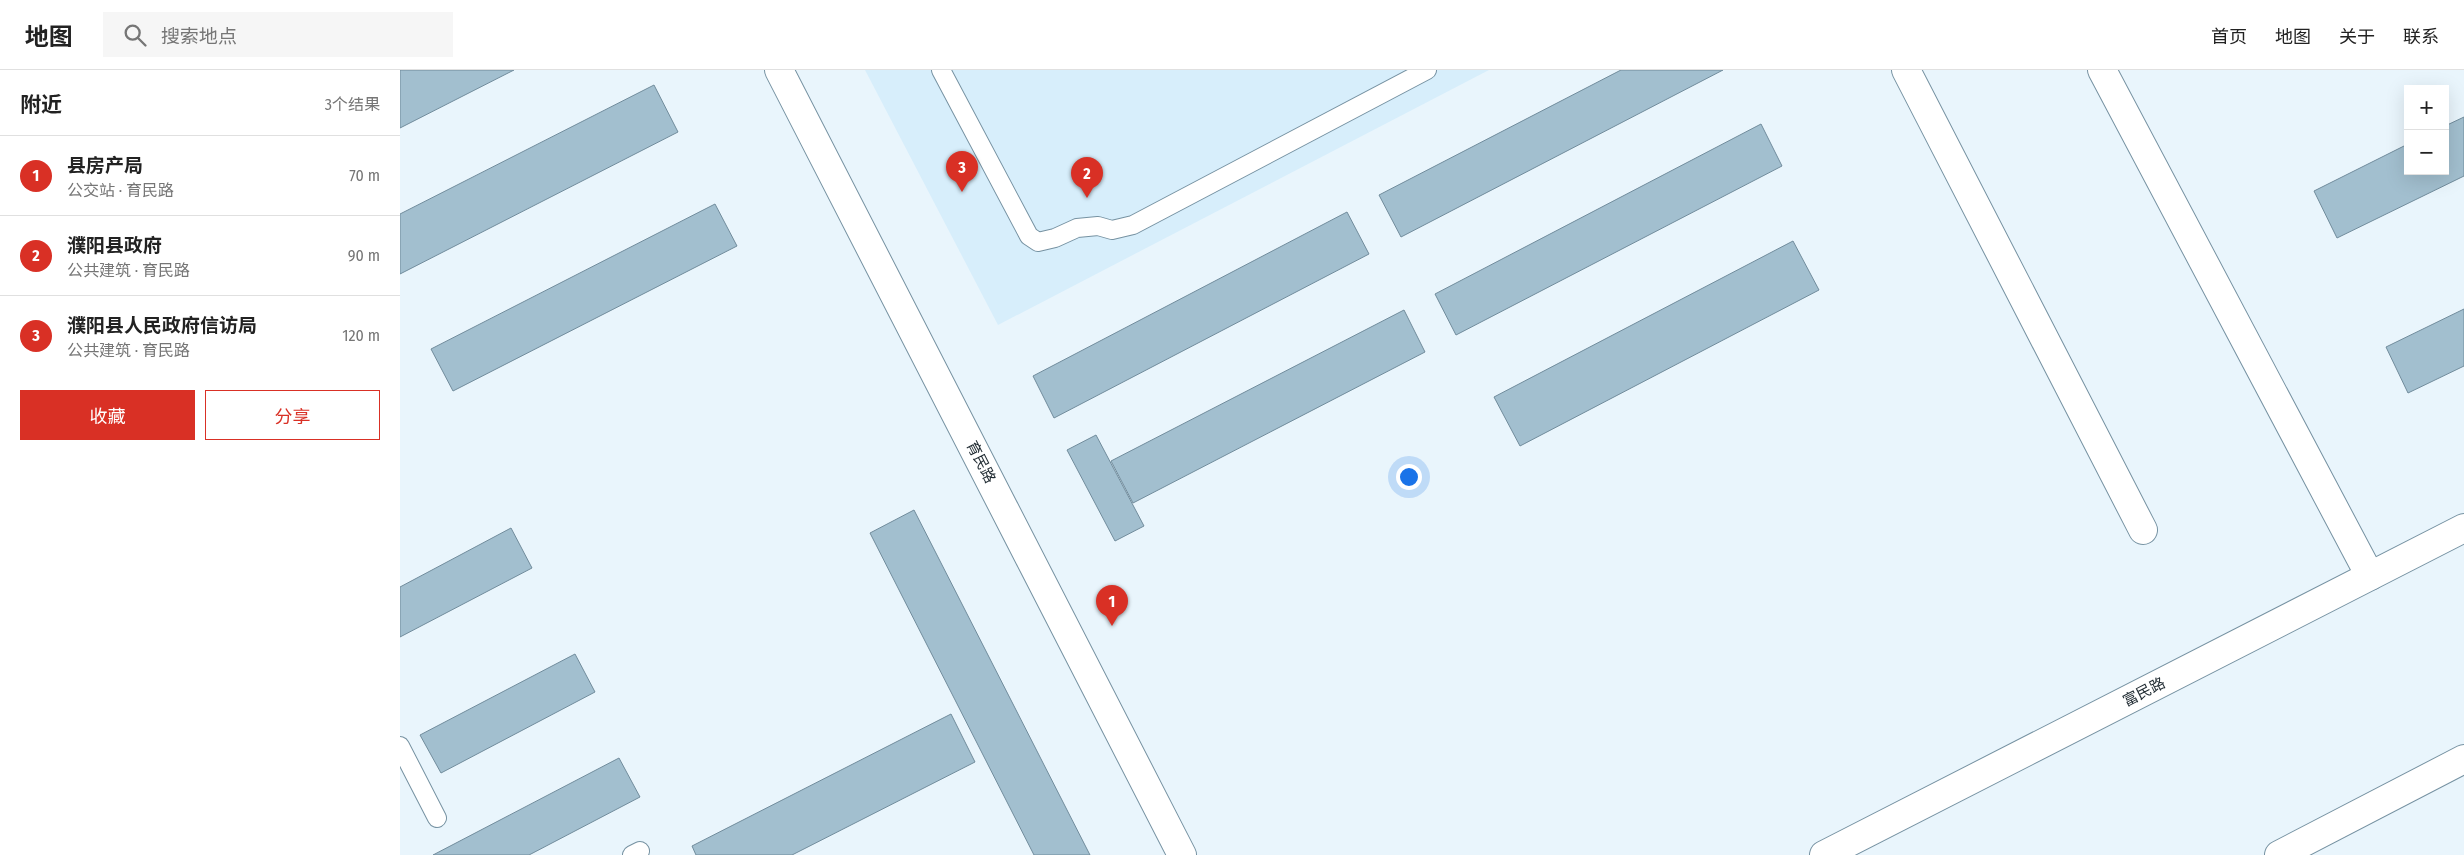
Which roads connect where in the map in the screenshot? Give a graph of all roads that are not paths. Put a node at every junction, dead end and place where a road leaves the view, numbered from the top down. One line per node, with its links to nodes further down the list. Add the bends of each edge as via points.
1 (779, 70): 12 (street, 育民路)
2 (940, 70): 3 (lane, via 1029,236 1038,242 1077,228 1098,226 1112,230 1133,225)
3 (1427, 70)
4 (1906, 70): 7 (street)
5 (2102, 70): 8 (street)
6 (2464, 528): 8 (street, 富民路)
7 (2144, 530)
8 (2370, 576): 13 (street, 富民路)
9 (400, 746): 11 (lane)
10 (2464, 759): 14 (street)
11 (437, 818)
12 (1182, 855)
13 (1824, 855)
14 (2279, 855)

